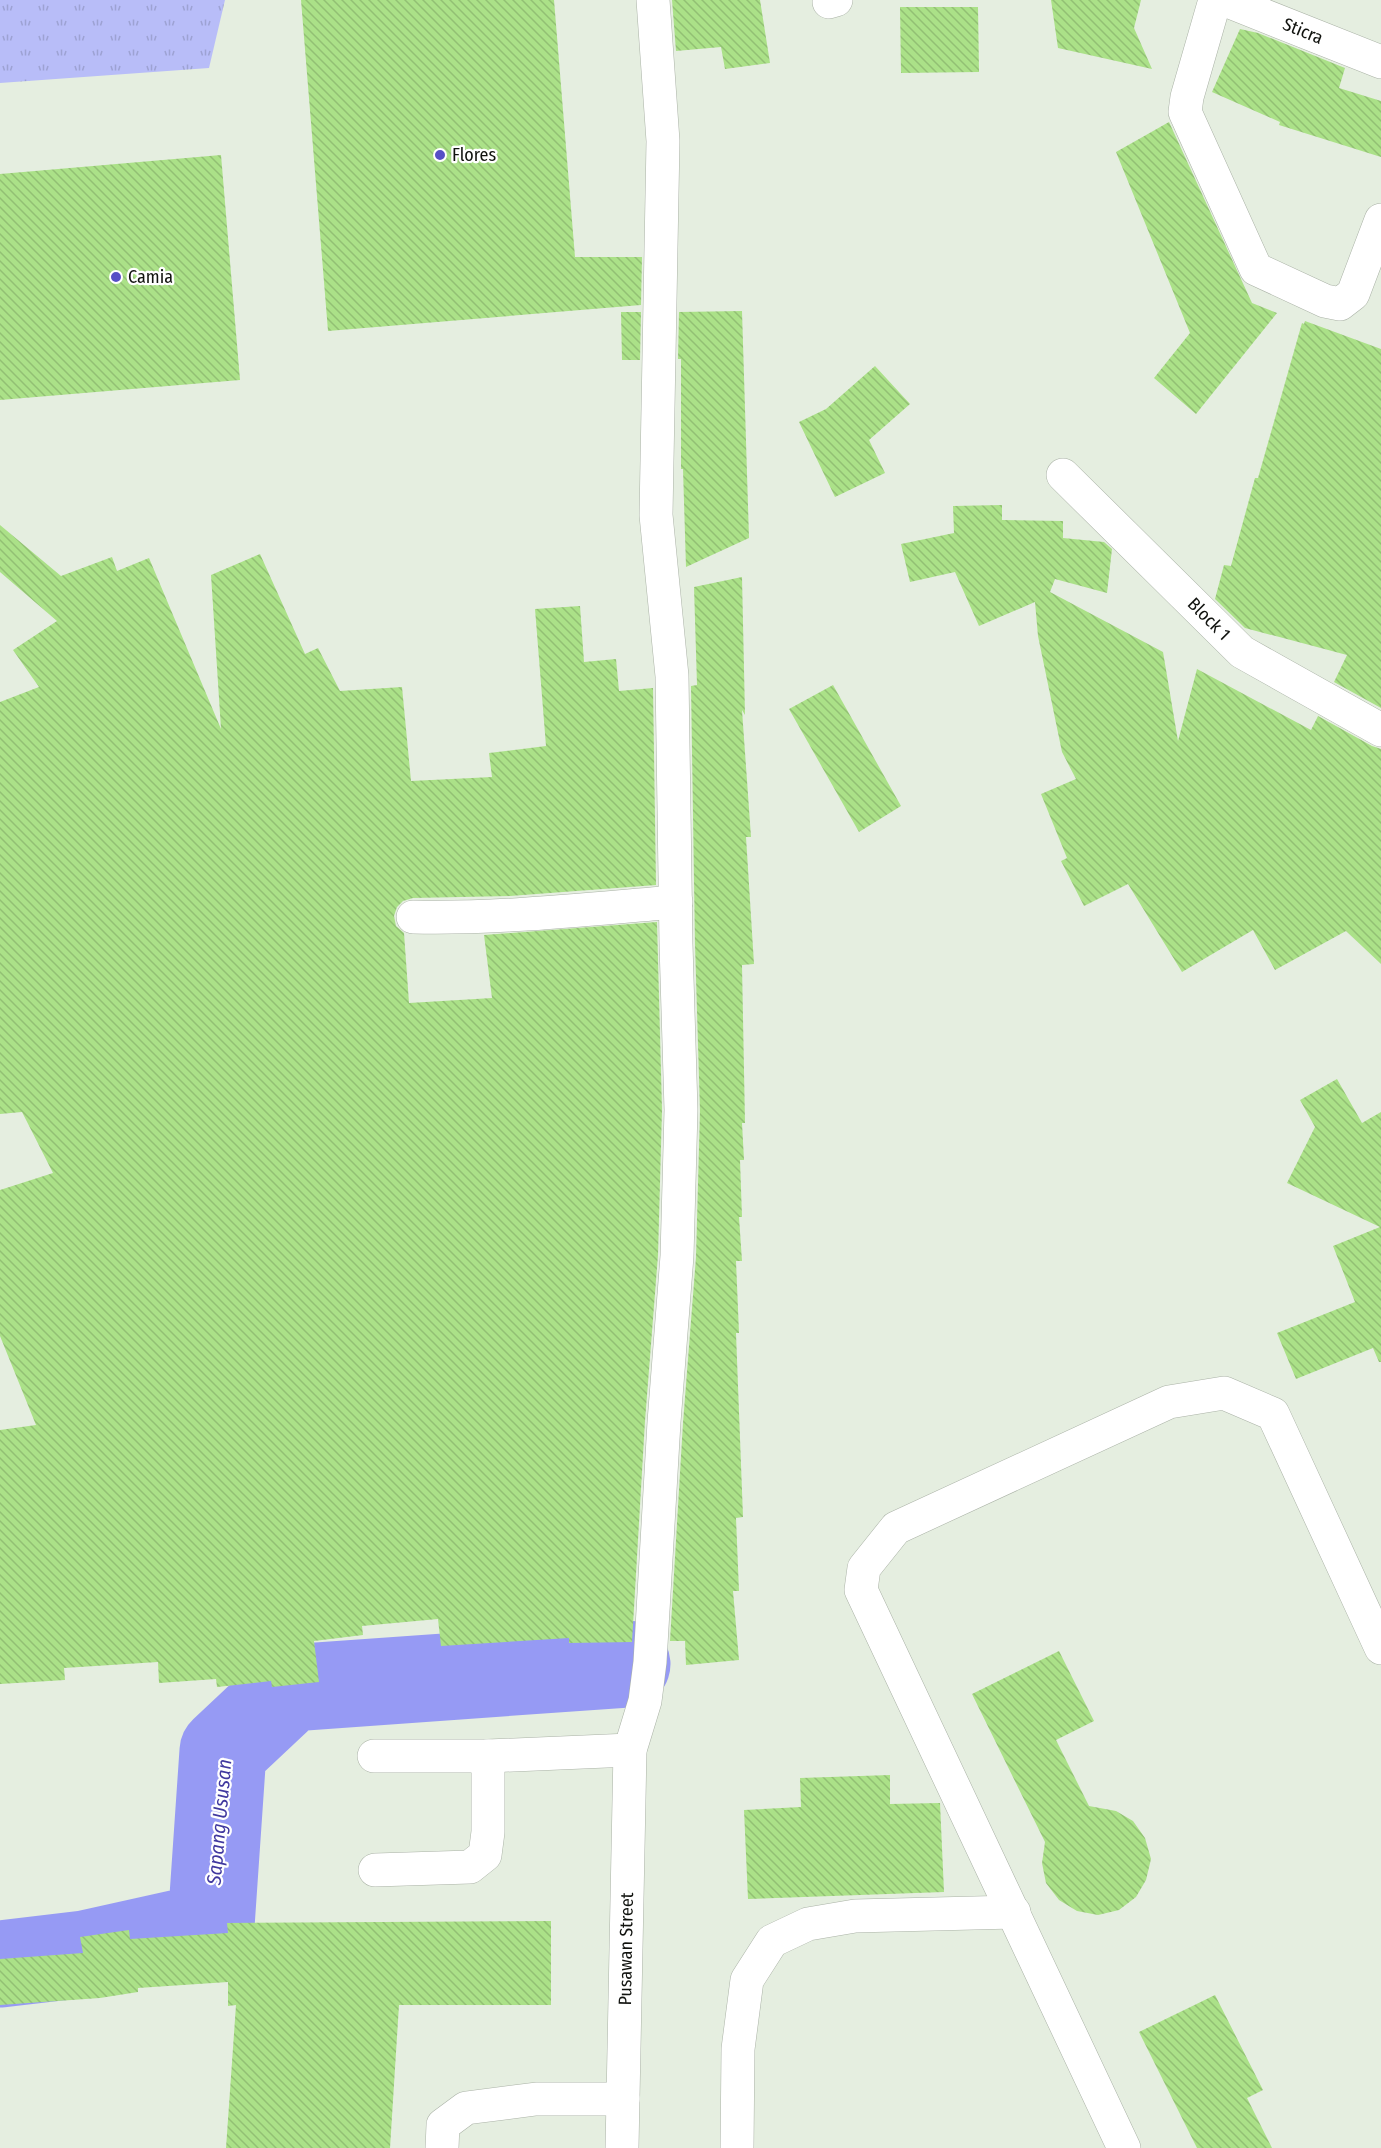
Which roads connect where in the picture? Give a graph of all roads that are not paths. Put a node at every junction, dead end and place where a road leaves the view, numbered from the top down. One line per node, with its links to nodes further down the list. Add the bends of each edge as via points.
1 (653, 0): 8 (street, Pusawan Street, via 663,141 656,515 672,675)
2 (1215, 0): 5 (street, via 1185,112 1256,269 1340,304 1353,294)
3 (1225, 0): 4 (street, Sticra)
4 (1381, 62)
5 (1381, 220)
6 (1063, 475): 7 (street, Block 1, via 1242,652)
7 (1381, 730)
8 (675, 902): 9 (street); 11 (street, Pusawan Street, via 681,1110 677,1256 650,1662 645,1701)
9 (413, 917)
10 (1381, 1648): 15 (street, via 1273,1414 1224,1393 1169,1402 896,1528 864,1568 861,1590)
11 (630, 1750): 13 (street); 16 (street, Pusawan Street)
12 (375, 1756): 13 (street)
13 (488, 1756): 14 (street, via 485,1855 470,1867)
14 (375, 1870)
15 (1014, 1912): 19 (street, via 855,1916 808,1924 772,1941 747,1980 738,2049); 20 (street)
16 (623, 2099): 17 (street, via 536,2099 466,2108 443,2125); 18 (street, Pusawan Street)
17 (442, 2148)
18 (622, 2148)
19 (737, 2148)
20 (1124, 2148)

